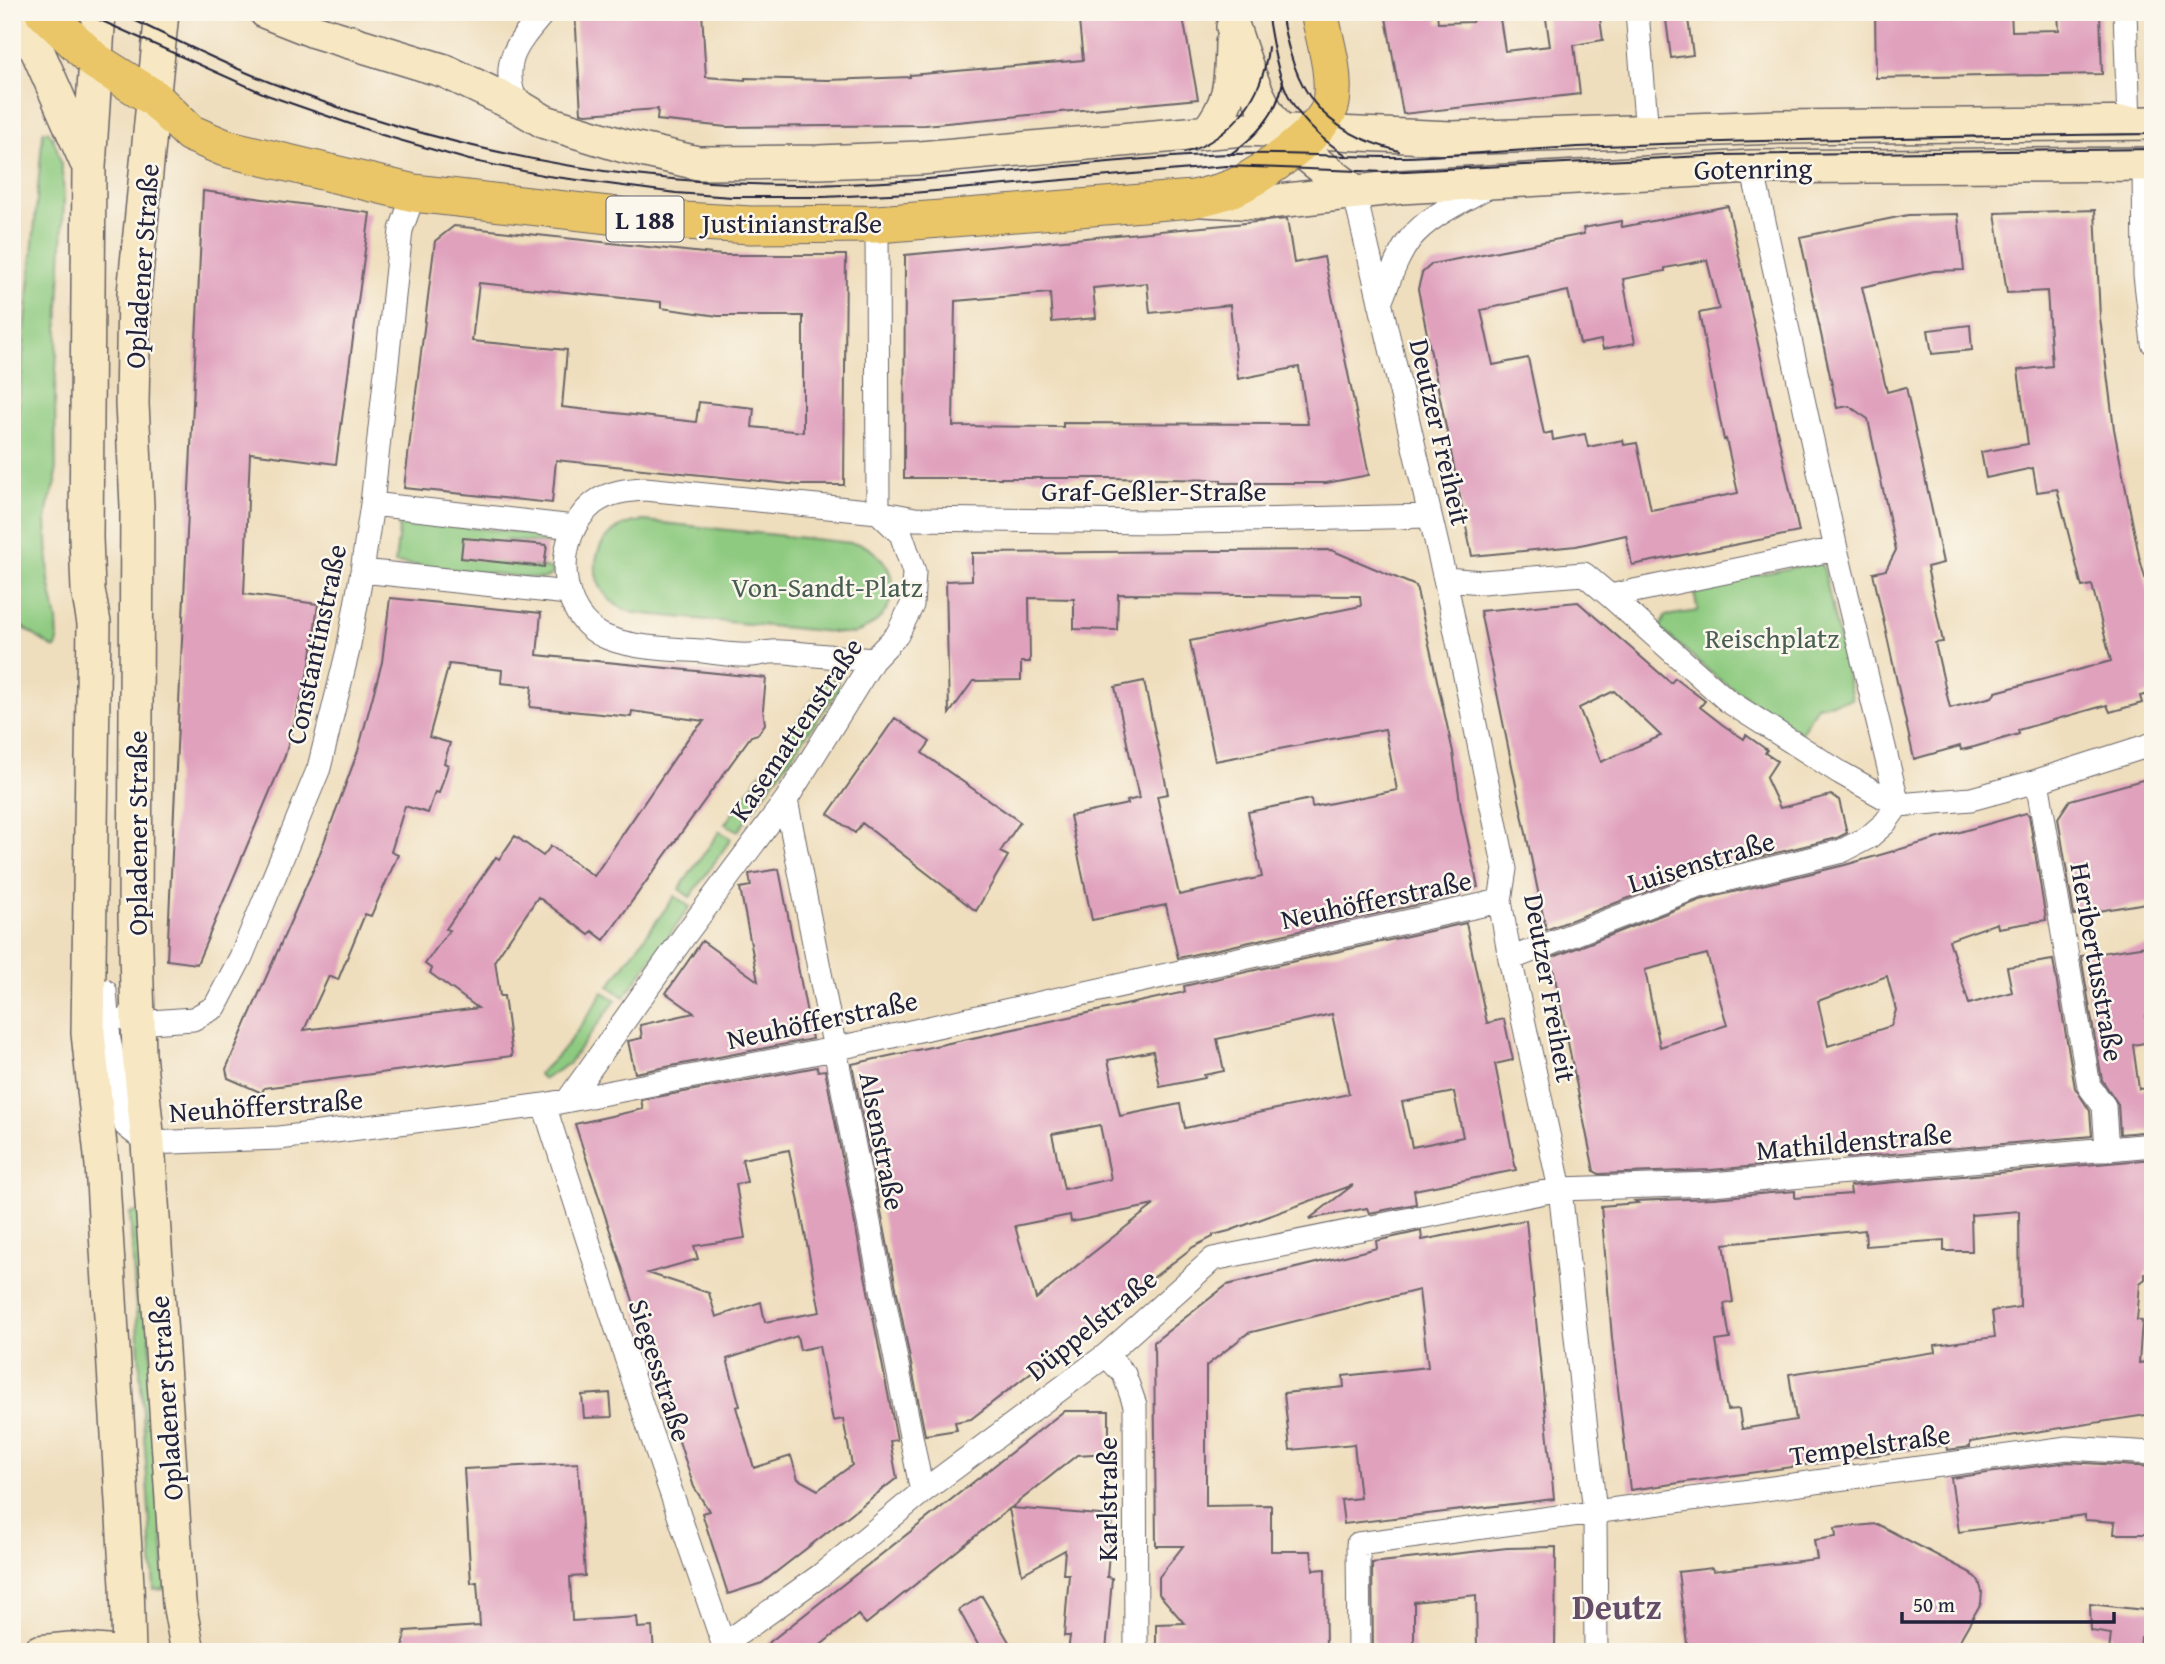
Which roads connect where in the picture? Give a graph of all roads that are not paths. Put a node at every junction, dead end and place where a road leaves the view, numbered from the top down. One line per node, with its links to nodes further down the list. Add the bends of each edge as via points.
1 (44, 12): 11 (main road, L 188)
2 (99, 12): 11 (main road, Opladener Straße)
3 (162, 12): 12 (main road, Opladener Straße)
4 (266, 12): 13 (main road, L 188, via 445,71)
5 (544, 12): 13 (street, via 524,34 509,65 510,88)
6 (1319, 12): 17 (main road, via 1331,107)
7 (1637, 12): 16 (street)
8 (2125, 12): 14 (street)
9 (12, 18): 19 (main road, via 37,50)
10 (1232, 20): 15 (main road, via 1229,96); 17 (main road, via 1256,92)
11 (95, 61): 12 (main road, Justinianstraße / L 188); 19 (main road, Opladener Straße)
12 (154, 99): 23 (main road, Justinianstraße / L 188, via 190,133 225,148); 38 (main road, Opladener Straße, via 134,294)
13 (518, 106): 15 (main road, L 188, via 567,130 698,163 919,158)
14 (2141, 122): 16 (main road, Gotenring / L 188)
15 (1207, 132): 17 (main road, L 188)
16 (1647, 133): 17 (main road, Gotenring / L 188)
17 (1297, 136): 22 (main road); 24 (main road, via 1252,179)
18 (2148, 164): 20 (main road, Gotenring / L 188); 27 (street, via 2145,275)
19 (89, 167): 32 (main road, Opladener Straße)
20 (1752, 167): 21 (main road, Gotenring / L 188); 33 (street)
21 (1497, 181): 22 (main road, Gotenring / L 188); 26 (street, via 1411,238)
22 (1354, 191): 24 (main road, Justinianstraße / L 188, via 1260,203); 26 (street, Deutzer Freiheit)
23 (414, 193): 25 (main road, Justinianstraße / L 188, via 635,218 751,225); 28 (street, Constantinstraße, via 401,230)
24 (1193, 199): 25 (main road, Justinianstraße / L 188)
25 (877, 225): 29 (street)
26 (1380, 303): 30 (street, Deutzer Freiheit)
27 (2153, 344)
28 (372, 504): 31 (street); 34 (street, Constantinstraße)
29 (878, 512): 30 (street, Graf-Geßler-Straße, via 915,519 1155,522); 31 (street, via 620,490 594,503); 39 (street, Kasemattenstraße, via 901,534 914,572 912,605 897,635)
30 (1430, 516): 35 (street, Deutzer Freiheit)
31 (574, 527): 36 (street, via 565,561)
32 (86, 538): 38 (main road, via 105,534 113,543 119,602); 45 (main road, Opladener Straße, via 94,636)
33 (1836, 549): 37 (street); 43 (street)
34 (362, 571): 36 (street); 48 (street, Constantinstraße, via 319,768 241,957 215,1007 193,1019)
35 (1445, 579): 37 (street, via 1482,582 1584,574); 44 (street, Deutzer Freiheit, via 1505,869)
36 (568, 593): 39 (street, via 583,621 605,637 628,644 752,655 773,651)
37 (1610, 596): 43 (street, via 1728,701)
38 (137, 640): 48 (main road, Opladener Straße)
39 (869, 667): 42 (street, Kasemattenstraße)
40 (2153, 744): 41 (street)
41 (2037, 781): 43 (street, via 1971,799); 54 (street, Heribertusstraße, via 2089,1086 2104,1106)
42 (786, 800): 49 (street, Alsenstraße); 50 (street, Kasemattenstraße)
43 (1898, 805): 46 (street, Luisenstraße, via 1869,837 1842,851 1696,887)
44 (1500, 901): 46 (street, Deutzer Freiheit); 49 (street, Neuhöfferstraße)
45 (89, 959): 47 (street); 64 (main road, Opladener Straße, via 88,1033 102,1165)
46 (1510, 959): 55 (street, Deutzer Freiheit)
47 (105, 991): 48 (street, via 117,1016); 52 (street, via 109,1040 126,1126)
48 (137, 1023): 52 (main road, Opladener Straße)
49 (834, 1049): 50 (street, Neuhöfferstraße); 58 (street, Alsenstraße)
50 (568, 1100): 51 (street, Neuhöfferstraße)
51 (544, 1105): 52 (street, Neuhöfferstraße, via 279,1138); 61 (street, Siegesstraße)
52 (148, 1143): 60 (main road, Opladener Straße)
53 (2153, 1145): 54 (street, Mathildenstraße)
54 (2107, 1150): 55 (street, Mathildenstraße, via 1712,1184)
55 (1560, 1189): 56 (street, Düppelstraße, via 1213,1259); 59 (street, Deutzer Freiheit)
56 (1106, 1355): 58 (street, Düppelstraße); 65 (street, Karlstraße, via 1124,1374 1135,1405)
57 (2153, 1453): 59 (street, Tempelstraße, via 2067,1448)
58 (922, 1492): 61 (street, Düppelstraße)
59 (1595, 1513): 66 (street, Tempelstraße, via 1358,1544); 67 (street, Deutzer Freiheit)
60 (183, 1647)
61 (724, 1648)
62 (39, 1652): 63 (main road)
63 (107, 1652)
64 (129, 1652)
65 (1136, 1652)
66 (1359, 1652)
67 (1595, 1652)

